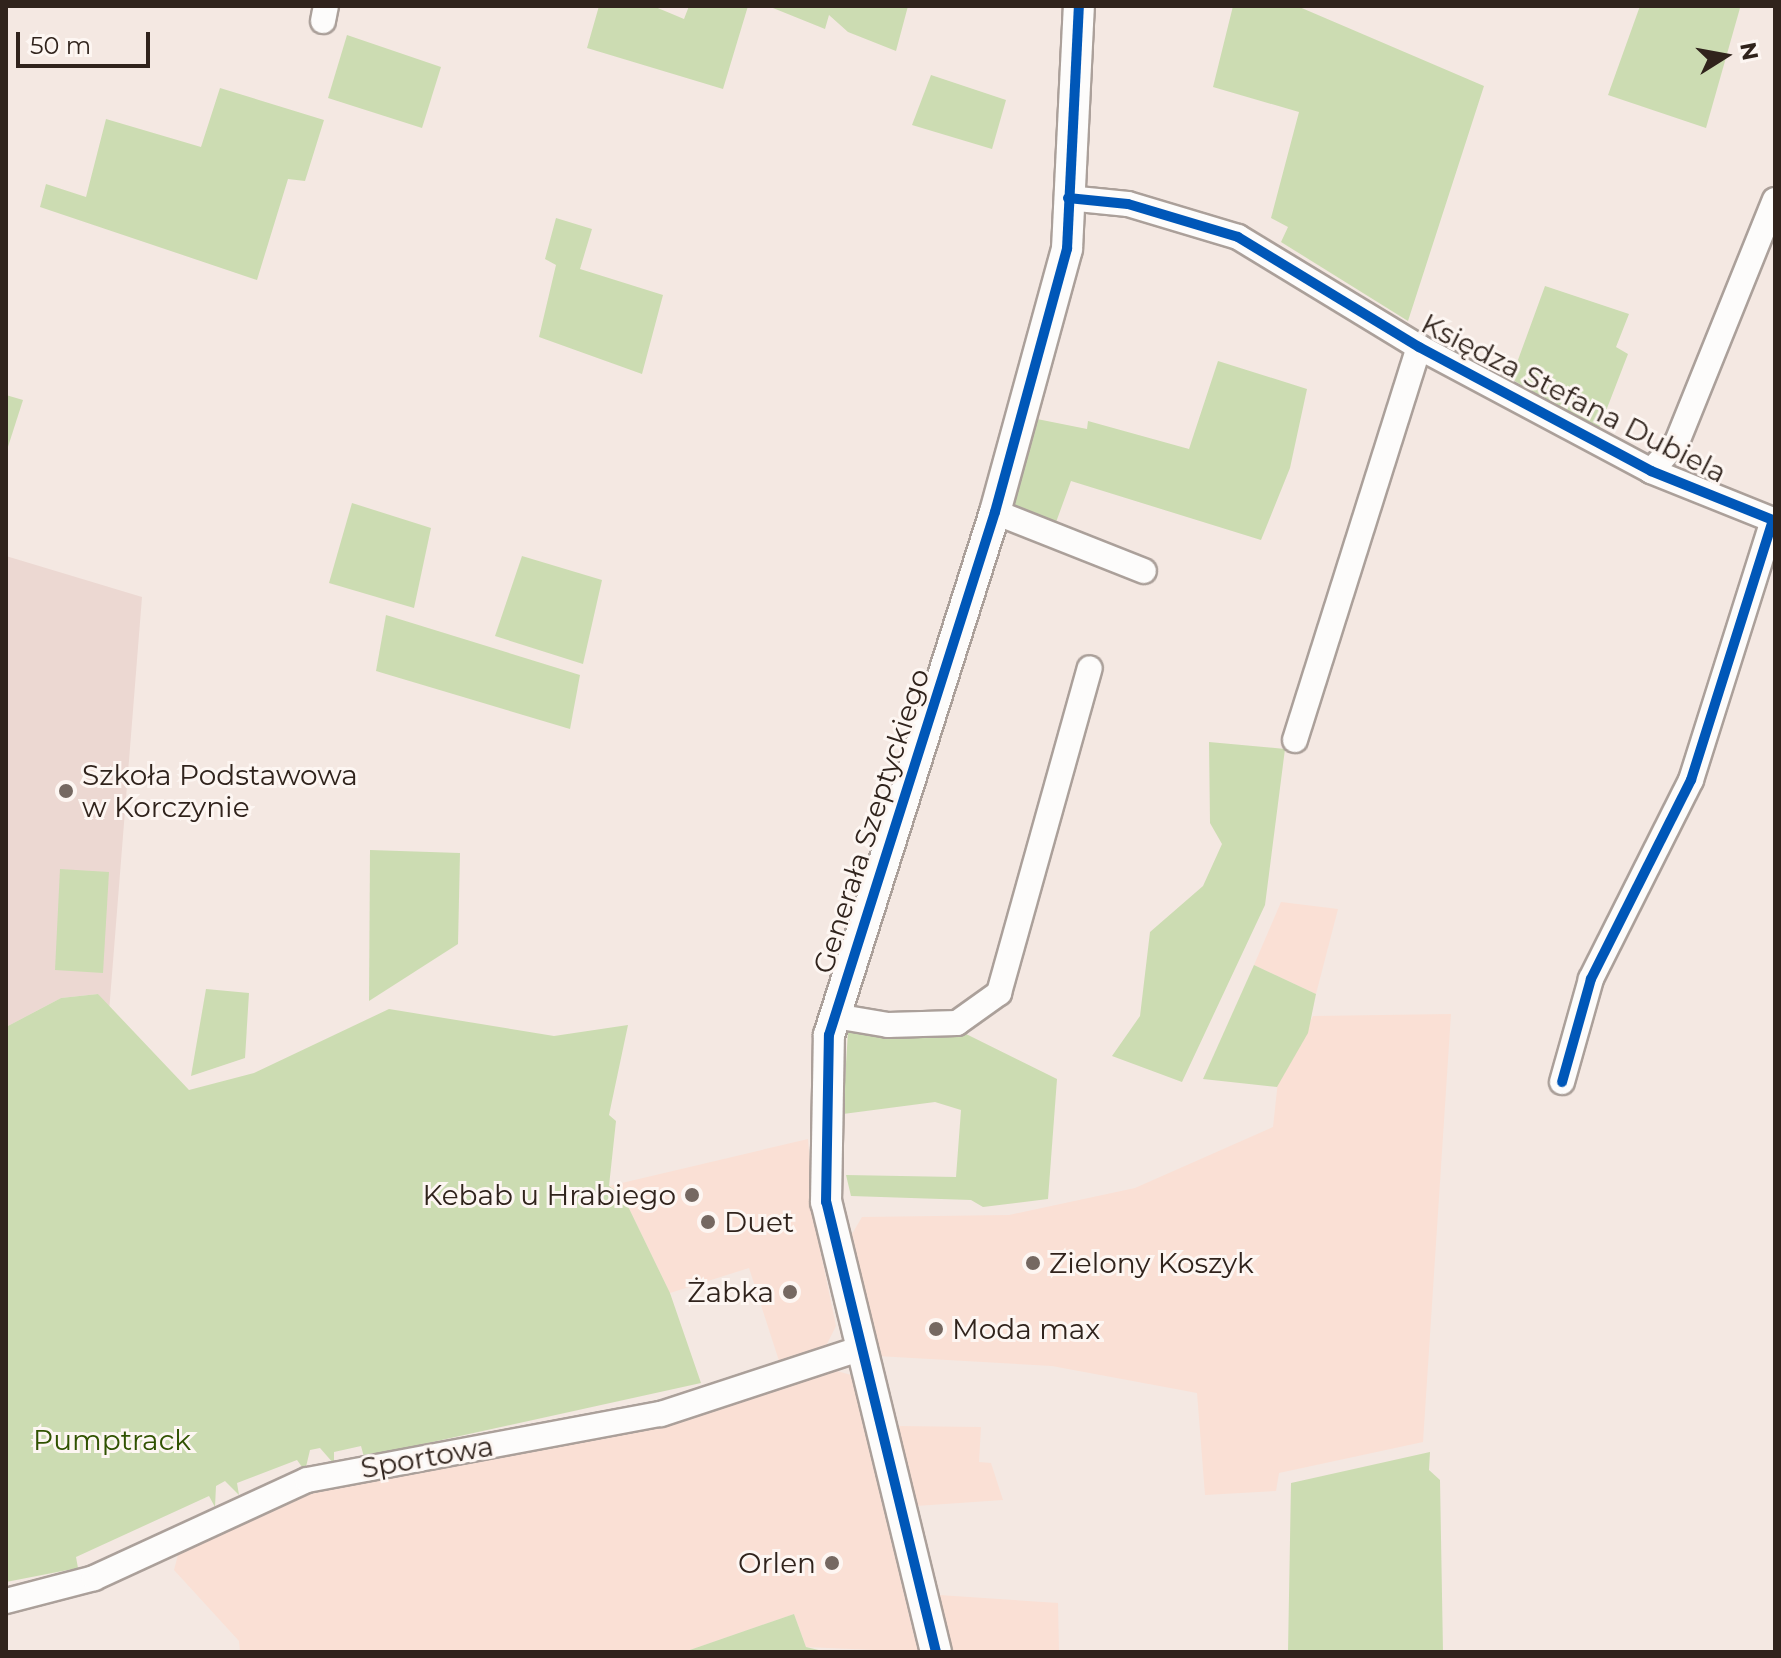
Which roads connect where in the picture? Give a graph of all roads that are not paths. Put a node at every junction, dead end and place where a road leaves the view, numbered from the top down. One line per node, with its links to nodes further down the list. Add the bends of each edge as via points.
1 (1079, 6): 2 (main road, Generała Szeptyckiego)
2 (1068, 198): 4 (street, Księdza Stefana Dubiela, via 1128,204 1238,237); 6 (main road, Generała Szeptyckiego, via 1067,249)
3 (1775, 200): 5 (street, via 1677,442)
4 (1419, 347): 5 (street, Księdza Stefana Dubiela); 10 (street)
5 (1651, 471): 7 (street, Księdza Stefana Dubiela)
6 (995, 512): 8 (street); 11 (main road, Generała Szeptyckiego)
7 (1774, 520): 12 (street, Księdza Stefana Dubiela, via 1691,780 1591,979)
8 (1144, 571)
9 (1090, 668): 11 (street, Generała Szeptyckiego, via 999,993 957,1023 888,1025)
10 (1295, 740)
11 (835, 1016): 13 (main road, Generała Szeptyckiego, via 822,1116 826,1202)
12 (1562, 1082)
13 (859, 1349): 14 (street, Sportowa, via 661,1414 307,1480 94,1578); 15 (main road, Generała Szeptyckiego)
14 (6, 1601)
15 (936, 1652)

